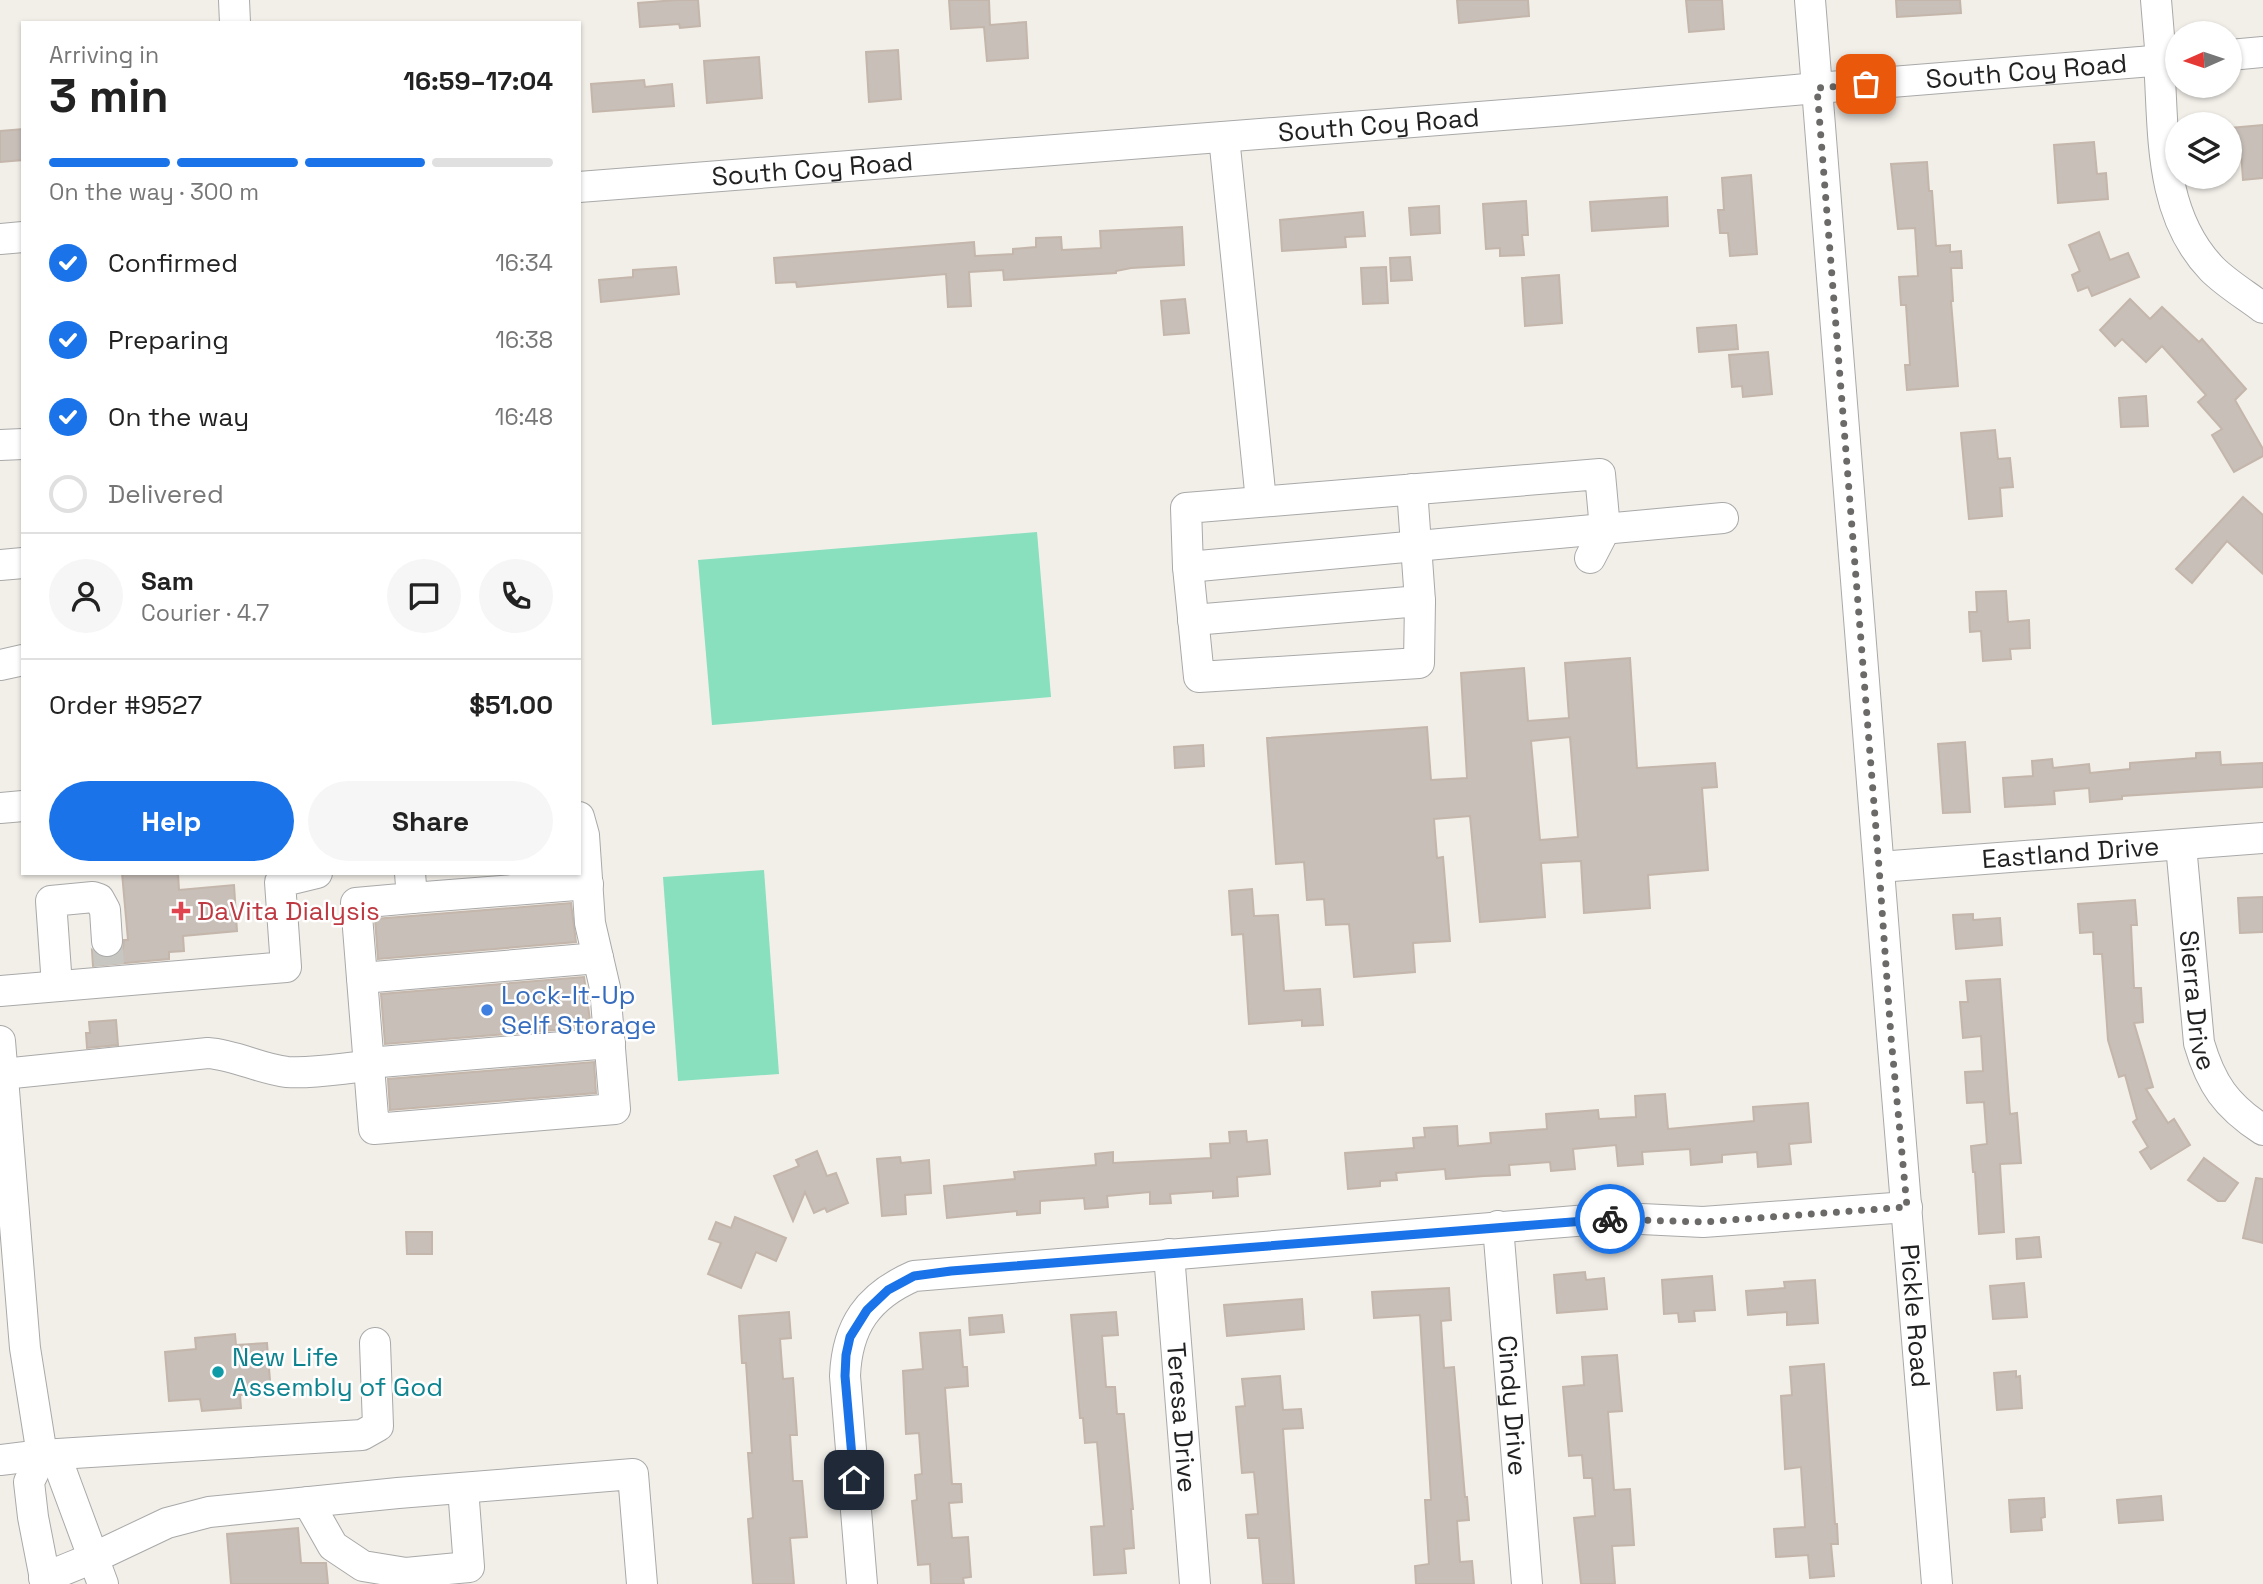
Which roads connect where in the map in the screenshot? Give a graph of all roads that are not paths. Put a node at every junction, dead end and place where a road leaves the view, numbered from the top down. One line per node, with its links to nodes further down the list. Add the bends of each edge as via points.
1 (233, 0): 4 (street)
2 (1810, 0): 9 (street, Pickle Road)
3 (2156, 0): 6 (street)
4 (235, 21)
5 (2263, 52): 7 (street)
6 (2165, 54)
7 (2242, 54)
8 (2165, 60): 9 (street, South Coy Road)
9 (1817, 88): 11 (street, South Coy Road); 36 (street, Pickle Road)
10 (2166, 98): 15 (street, via 2166,171 2179,218 2211,268)
11 (1224, 137): 12 (street, South Coy Road); 19 (street)
12 (581, 187)
13 (21, 237): 14 (street)
14 (0, 239)
15 (2263, 308)
16 (21, 444): 17 (street)
17 (0, 445)
18 (1412, 489): 19 (street); 21 (street, via 1600,474); 22 (street)
19 (1261, 501): 26 (street, via 1186,508)
20 (1723, 518): 21 (street)
21 (1605, 529): 22 (street); 23 (street)
22 (1416, 547): 26 (street); 27 (street)
23 (1590, 558)
24 (21, 563): 25 (street)
25 (0, 565)
26 (1188, 568): 28 (street)
27 (1420, 601): 28 (street); 28 (street, via 1419,663 1199,677)
28 (1193, 620)
29 (21, 660): 30 (street)
30 (0, 664)
31 (21, 806): 32 (street)
32 (0, 808)
33 (581, 824): 38 (street)
34 (2263, 838): 35 (street, Eastland Drive)
35 (2181, 845): 36 (street, Eastland Drive); 49 (street, Sierra Drive, via 2201,1051 2214,1086)
36 (1879, 867): 50 (street, Pickle Road)
37 (309, 875): 41 (street, via 279,882 286,967)
38 (588, 884): 39 (street); 40 (street)
39 (411, 886): 42 (street, via 356,903)
40 (598, 958): 42 (street); 46 (street)
41 (109, 963): 43 (street); 43 (street, via 105,909 99,899 51,901)
42 (362, 978): 47 (street)
43 (57, 986): 44 (street)
44 (0, 991)
45 (0, 1041): 48 (street)
46 (610, 1043): 47 (street); 47 (street, via 615,1109 374,1129)
47 (368, 1065): 48 (street, via 288,1072 208,1053)
48 (3, 1074): 53 (street)
49 (2263, 1130)
50 (1907, 1207): 51 (street, via 1703,1222 1621,1218); 66 (street, Pickle Road)
51 (1498, 1226): 52 (street); 65 (street, Cindy Drive)
52 (1168, 1254): 63 (street, via 914,1276 888,1290 867,1310 850,1337 845,1376); 64 (street, Teresa Drive)
53 (12, 1326): 55 (street)
54 (375, 1343): 55 (street, via 379,1426 362,1435)
55 (42, 1455): 56 (street); 59 (street, via 59,1465); 61 (street, via 29,1482)
56 (0, 1460)
57 (463, 1488): 58 (street); 60 (street, via 469,1567); 62 (street, via 633,1474)
58 (307, 1502): 59 (street, via 208,1513 167,1523); 60 (street, via 333,1546 363,1566)
59 (98, 1571): 61 (street)
60 (407, 1578)
61 (45, 1581)
62 (642, 1584)
63 (862, 1584)
64 (1195, 1584)
65 (1527, 1584)
66 (1937, 1584)

